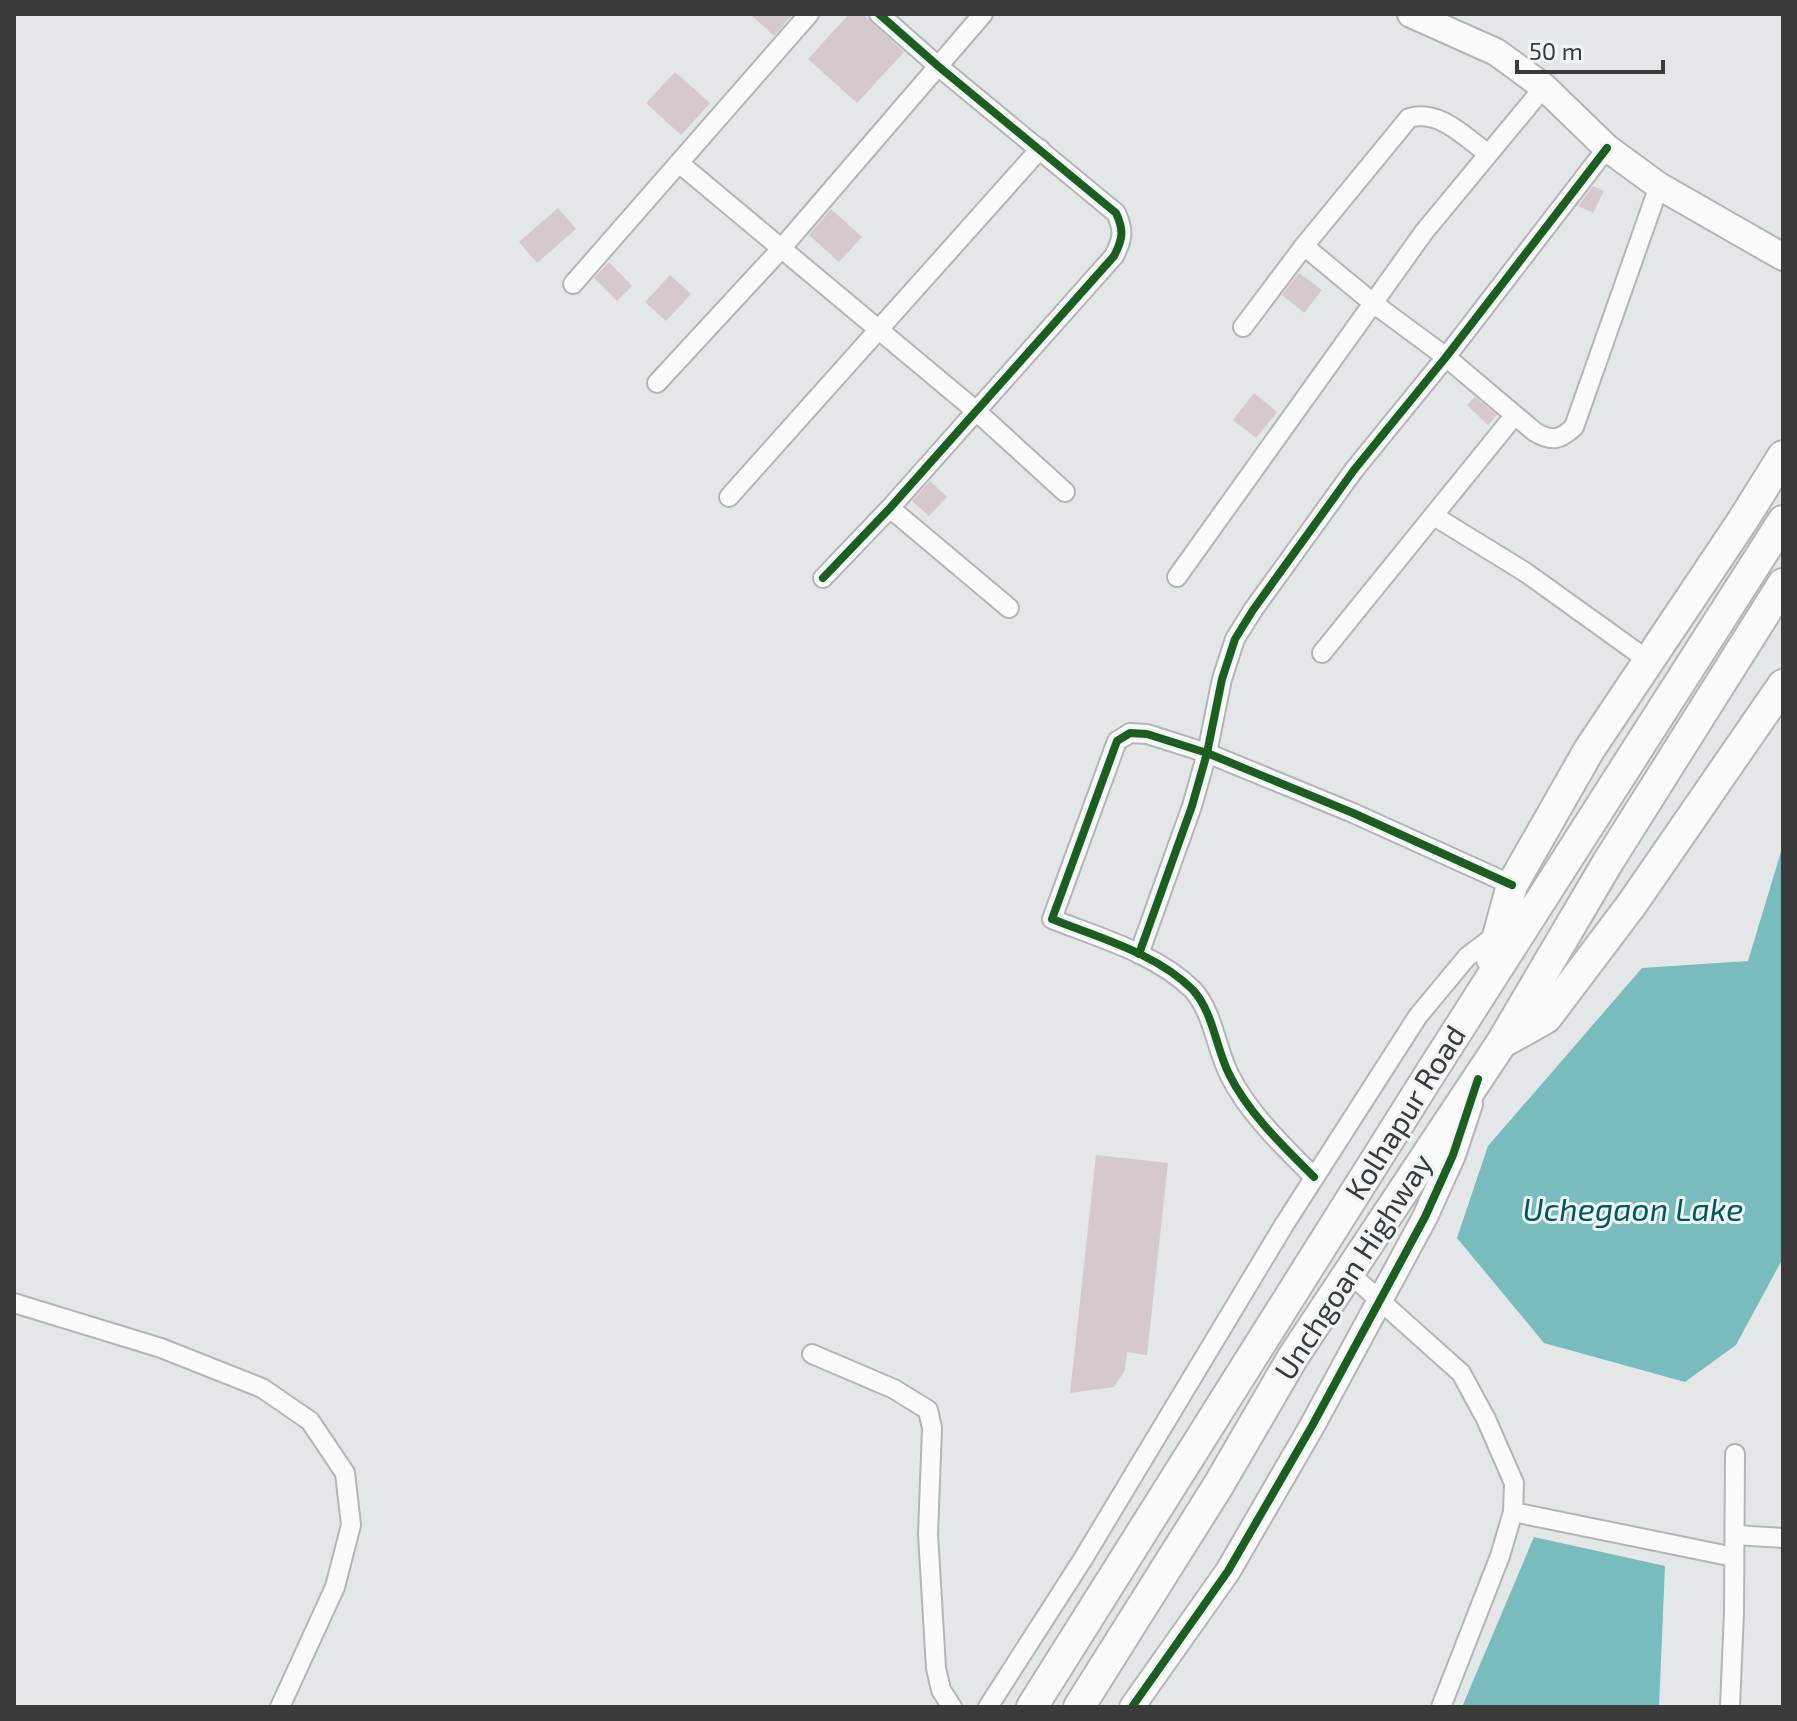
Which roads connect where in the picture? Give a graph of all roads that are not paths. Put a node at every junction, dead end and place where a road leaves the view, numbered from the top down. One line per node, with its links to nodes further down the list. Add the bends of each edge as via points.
1 (809, 14): 10 (street)
2 (879, 14): 5 (street)
3 (983, 14): 5 (street)
4 (1411, 14): 6 (main road, via 1496,52)
5 (938, 66): 8 (street); 13 (street)
6 (1544, 87): 7 (main road); 9 (street)
7 (1607, 148): 11 (main road); 19 (street)
8 (1040, 149): 18 (street); 21 (street, via 1116,213 1123,229 1121,243)
9 (1487, 153): 12 (street, via 1439,119 1423,113 1409,118); 16 (street)
10 (679, 163): 13 (street); 15 (street)
11 (1659, 186): 14 (main road); 22 (street, via 1574,427 1562,438 1548,440)
12 (1304, 246): 16 (street); 17 (street)
13 (780, 250): 18 (street); 20 (street)
14 (1783, 257)
15 (573, 284)
16 (1373, 303): 19 (street); 29 (street)
17 (1243, 327)
18 (880, 330): 21 (street); 25 (street)
19 (1446, 357): 22 (street); 36 (street, via 1354,470 1235,639)
20 (657, 383)
21 (975, 410): 24 (street); 26 (street)
22 (1514, 416): 27 (street)
23 (1783, 456): 34 (highway)
24 (1065, 492)
25 (729, 497)
26 (890, 508): 30 (street); 32 (street)
27 (1434, 516): 33 (street); 34 (street, via 1525,572)
28 (1783, 521): 40 (highway, Kolhapur Road)
29 (1177, 577)
30 (823, 578)
31 (1783, 584): 41 (highway, Unchgoan Highway)
32 (1009, 608)
33 (1322, 653)
34 (1649, 661): 37 (highway, via 1589,750)
35 (1783, 685): 41 (highway, via 1546,1018)
36 (1207, 753): 37 (street); 39 (street); 39 (street, via 1147,734 1130,733 1117,741 1052,919)
37 (1512, 885): 38 (highway)
38 (1499, 933): 40 (highway); 43 (street, via 1467,957 1425,1007)
39 (1139, 954): 43 (street, via 1194,992 1229,1076)
40 (1482, 992): 56 (highway, Kolhapur Road)
41 (1502, 1042): 42 (highway, Unchgoan Highway)
42 (1478, 1079): 44 (highway, Unchgoan Highway); 45 (street, via 1453,1155)
43 (1314, 1177): 55 (street)
44 (1348, 1272): 45 (street); 57 (highway, Unchgoan Highway)
45 (1380, 1299): 49 (street, via 1461,1373 1514,1483); 58 (street, via 1228,1571)
46 (14, 1303): 53 (street, via 161,1348 262,1388 310,1421 345,1473 351,1525 335,1587)
47 (812, 1354): 54 (street, via 894,1389 928,1410 936,1668)
48 (1735, 1454): 50 (street)
49 (1513, 1512): 52 (street); 59 (street)
50 (1735, 1535): 51 (street); 52 (street)
51 (1783, 1538)
52 (1734, 1557): 60 (street)
53 (280, 1707)
54 (952, 1707)
55 (988, 1707)
56 (1032, 1707)
57 (1079, 1707)
58 (1133, 1707)
59 (1441, 1707)
60 (1730, 1707)

